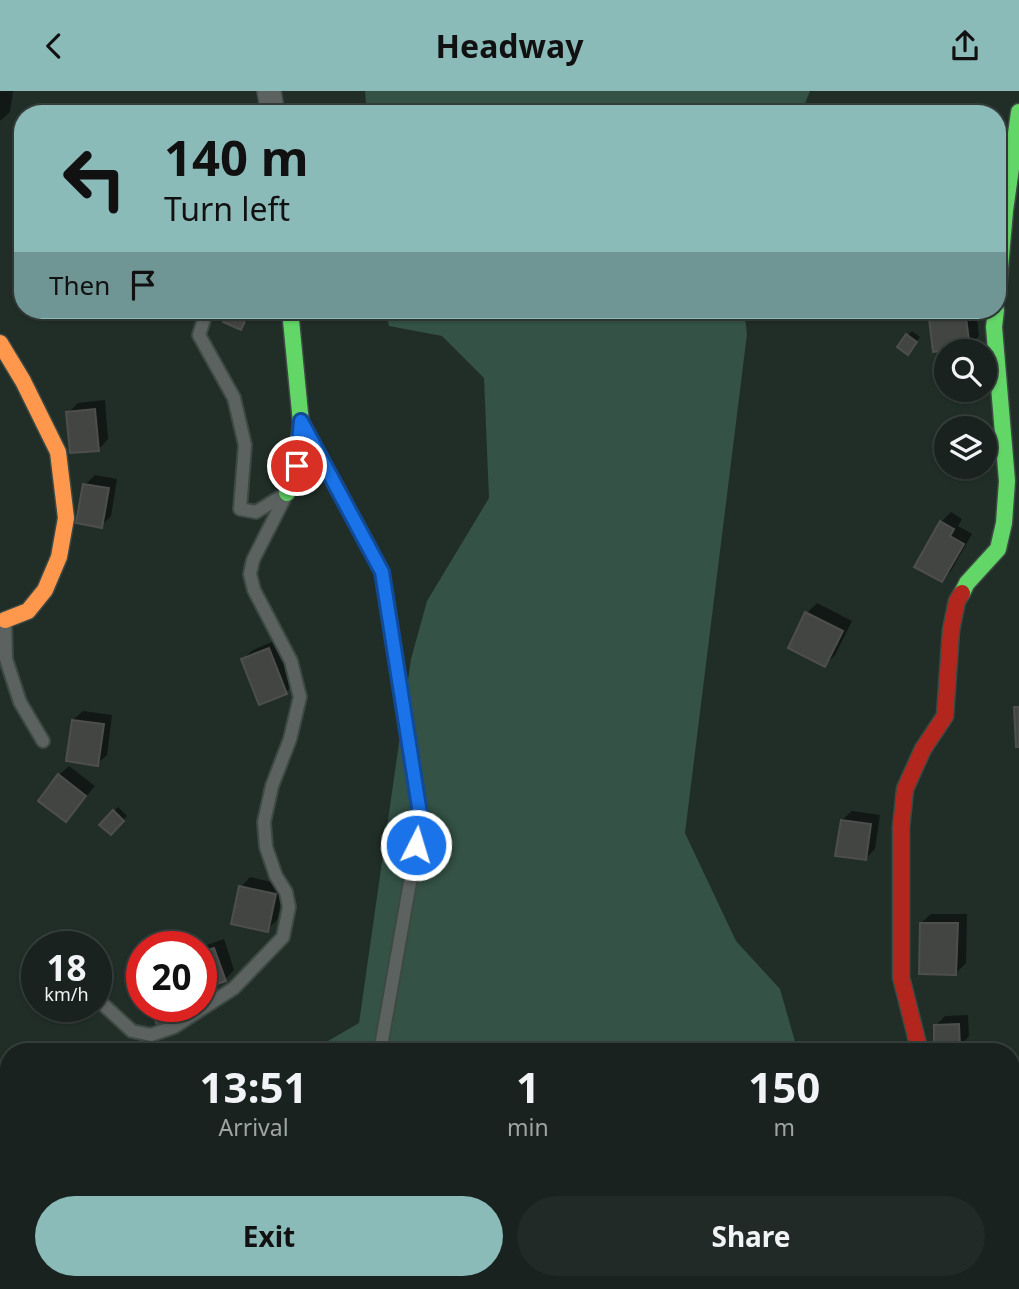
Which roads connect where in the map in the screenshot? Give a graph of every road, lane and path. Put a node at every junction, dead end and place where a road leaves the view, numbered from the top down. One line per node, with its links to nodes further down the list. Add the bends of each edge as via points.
1 (1019, 112): 2 (street)
2 (1006, 204)
3 (204, 319): 8 (lane, via 199,335 234,398 245,445 240,509 256,512)
4 (289, 319): 7 (street)
5 (995, 319): 9 (street)
6 (0, 342): 10 (street, via 58,452 66,518 59,557 45,590 28,611)
7 (301, 421): 8 (street, via 297,466); 13 (lane, via 382,572 421,820)
8 (288, 492): 12 (lane, via 253,560 250,575 291,661 300,697 264,822 266,847 289,907 283,937 234,988 174,1027 151,1035 132,1031)
9 (1009, 551): 14 (street, via 967,583 957,601 944,716 905,789 901,977)
10 (3, 621): 11 (lane, via 6,659 20,702)
11 (43, 741)
12 (112, 1013)
13 (382, 1043)
14 (918, 1043)

